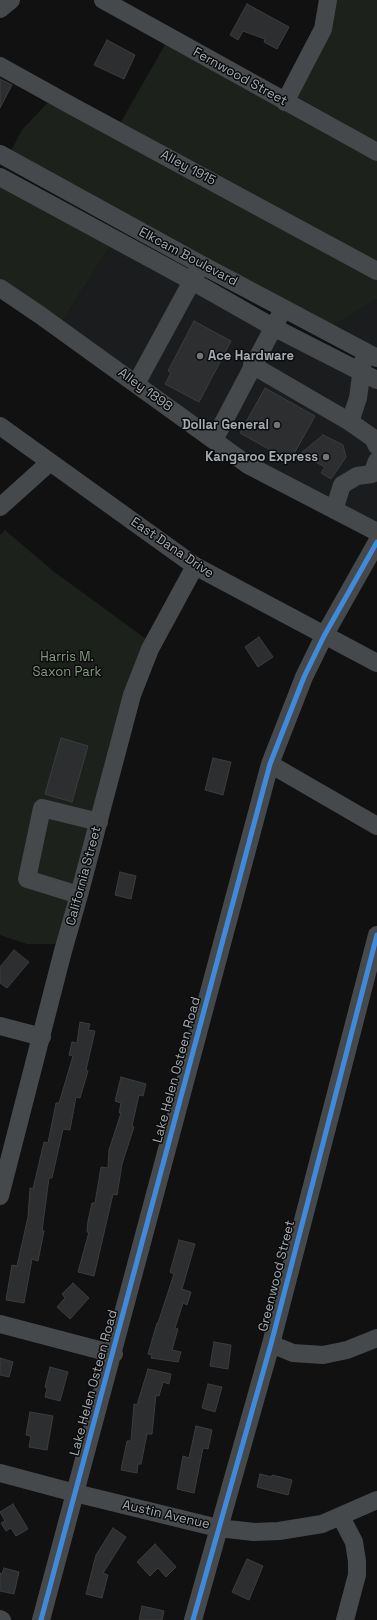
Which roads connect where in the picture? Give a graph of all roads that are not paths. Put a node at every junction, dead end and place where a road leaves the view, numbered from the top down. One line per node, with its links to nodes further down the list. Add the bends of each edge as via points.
1 (11, 0): 5 (street)
2 (103, 0): 4 (street, Fernwood Street)
3 (328, 0): 7 (street, via 323,30)
4 (131, 7): 7 (street, Fernwood Street)
5 (0, 10)
6 (0, 66): 12 (street, Alley 1915)
7 (285, 102): 8 (street, Fernwood Street)
8 (377, 152)
9 (0, 154): 11 (street, Elkcam Boulevard)
10 (0, 177): 13 (street, Elkcam Boulevard)
11 (200, 264): 13 (street); 15 (street, Elkcam Boulevard)
12 (377, 271)
13 (192, 281): 16 (street, Elkcam Boulevard); 20 (street)
14 (0, 288): 20 (street, Alley 1898)
15 (284, 308): 16 (street); 17 (street, Elkcam Boulevard)
16 (273, 327): 18 (street); 19 (street, Elkcam Boulevard)
17 (374, 356): 19 (street)
18 (252, 365): 21 (street); 23 (street)
19 (369, 376): 21 (street)
20 (136, 384): 23 (street, Alley 1898)
21 (350, 422): 24 (street, via 374,438)
22 (0, 426): 26 (street, East Dana Drive)
23 (214, 440): 28 (street, Alley 1898, via 248,465)
24 (377, 446)
25 (377, 461): 28 (street, via 372,474 357,476 342,485)
26 (49, 463): 27 (street); 31 (street, East Dana Drive)
27 (0, 507)
28 (334, 510): 29 (street, Alley 1898)
29 (377, 532)
30 (377, 542): 32 (street, Lake Helen Osteen Road)
31 (195, 566): 32 (street, East Dana Drive); 35 (street, California Street, via 150,649 132,695)
32 (324, 636): 33 (street, East Dana Drive); 34 (street, Lake Helen Osteen Road, via 304,677)
33 (377, 663)
34 (270, 764): 36 (street); 46 (street, Lake Helen Osteen Road)
35 (99, 822): 37 (street, California Street); 37 (street, via 42,808 27,879)
36 (377, 826)
37 (79, 895): 40 (street, California Street)
38 (377, 935): 45 (street, Greenwood Street)
39 (0, 1026): 40 (street)
40 (42, 1037): 41 (street, California Street)
41 (2, 1177): 42 (street, California Street)
42 (0, 1196)
43 (0, 1324): 46 (street)
44 (377, 1338): 45 (street, via 347,1350 323,1355 292,1353)
45 (271, 1344): 51 (street, Greenwood Street)
46 (114, 1354): 48 (street, Lake Helen Osteen Road)
47 (0, 1473): 48 (street, Austin Avenue)
48 (75, 1494): 51 (street, Austin Avenue); 52 (street, Lake Helen Osteen Road)
49 (377, 1500): 50 (street, Austin Avenue)
50 (341, 1517): 51 (street, Austin Avenue, via 322,1524 279,1531 254,1532); 54 (street, via 354,1542 357,1561 357,1575)
51 (218, 1528): 53 (street, Greenwood Street)
52 (42, 1620)
53 (193, 1620)
54 (345, 1620)

